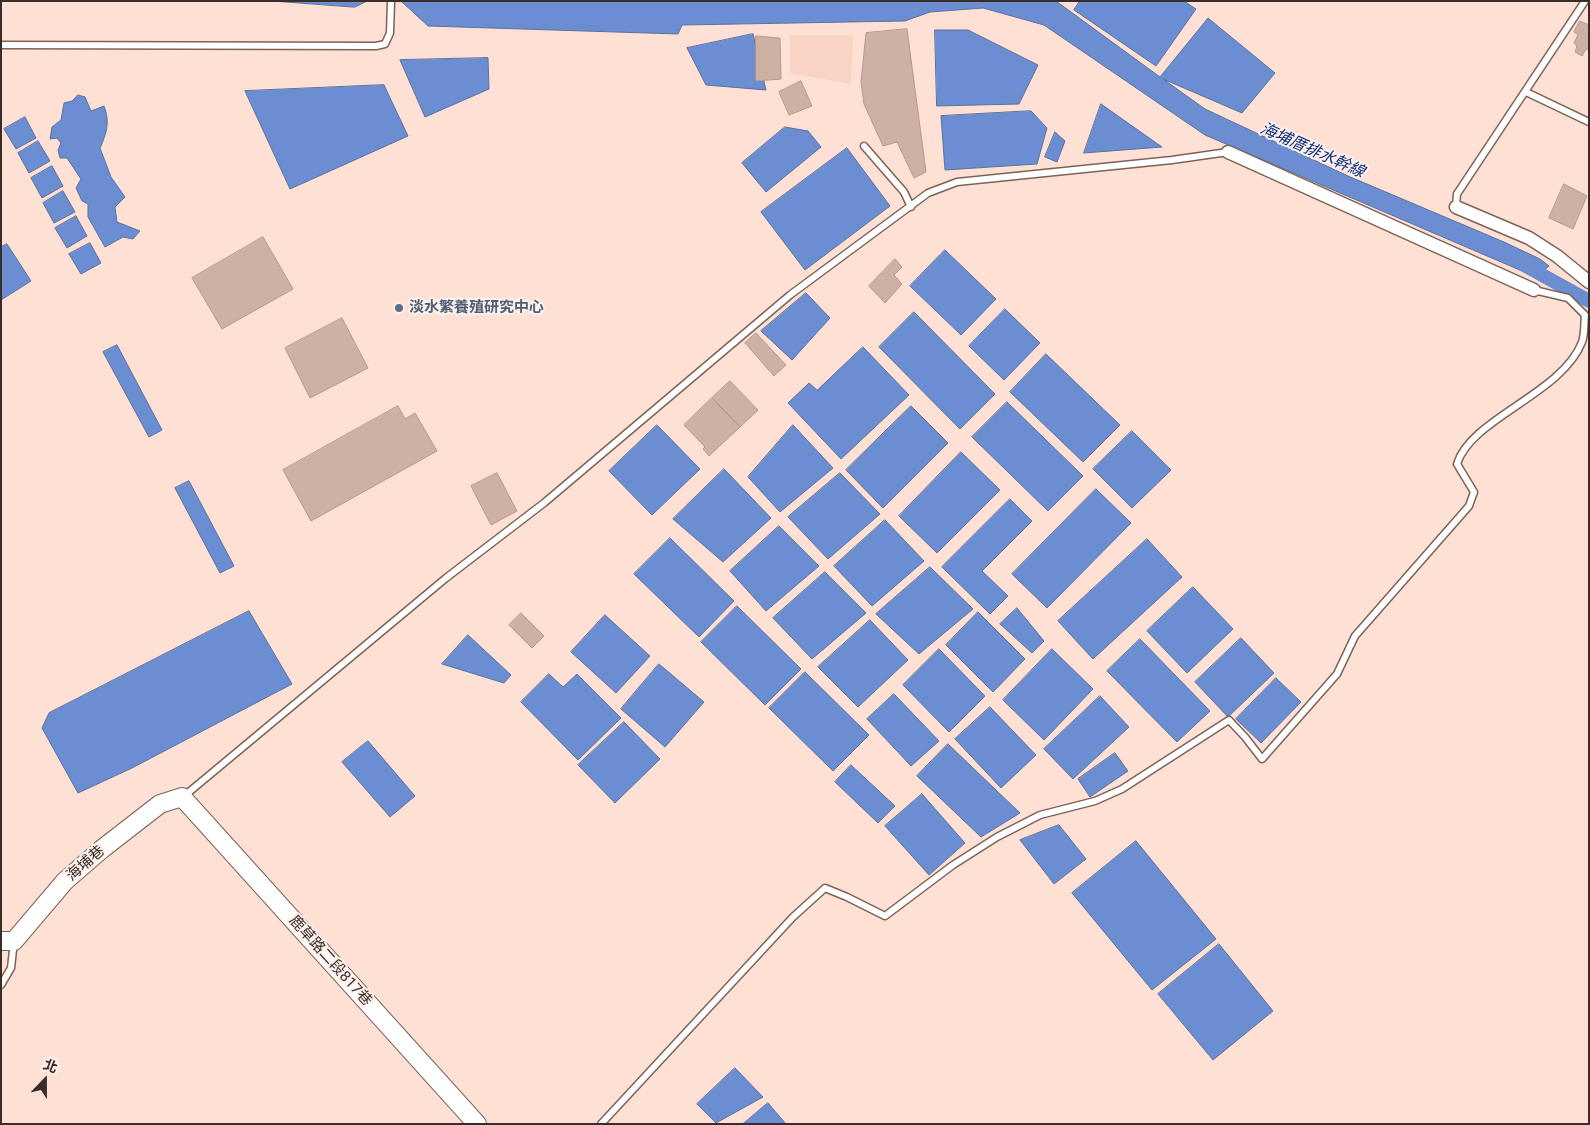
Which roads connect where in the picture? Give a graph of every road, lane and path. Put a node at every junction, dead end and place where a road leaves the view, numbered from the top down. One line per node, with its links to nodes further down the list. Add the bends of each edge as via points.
1 (391, 1): 3 (lane, via 390,33 385,44 376,46)
2 (1585, 1): 4 (lane)
3 (1, 45)
4 (1526, 92): 5 (lane); 9 (lane, via 1457,194)
5 (1589, 122)
6 (864, 146): 8 (lane, via 904,192)
7 (1228, 152): 8 (lane, via 958,182 928,193); 11 (street)
8 (911, 207): 12 (lane, via 790,295 544,503 446,578)
9 (1456, 207): 10 (street, via 1529,238)
10 (1589, 282)
11 (1534, 290): 16 (lane, via 1568,298 1585,315 1583,341 1566,365 1534,395 1477,435 1461,452 1457,464 1474,492 1469,506 1354,636 1336,674 1262,759 1229,720 1122,789 1095,801 1040,815 997,837 953,864 885,916 825,888 793,917)
12 (182, 798): 13 (street, 海埔巷, via 160,804 132,824 65,881); 15 (street, 鹿草路二段817巷)
13 (7, 941): 14 (lane, via 11,968)
14 (1, 985)
15 (477, 1124)
16 (601, 1124)

